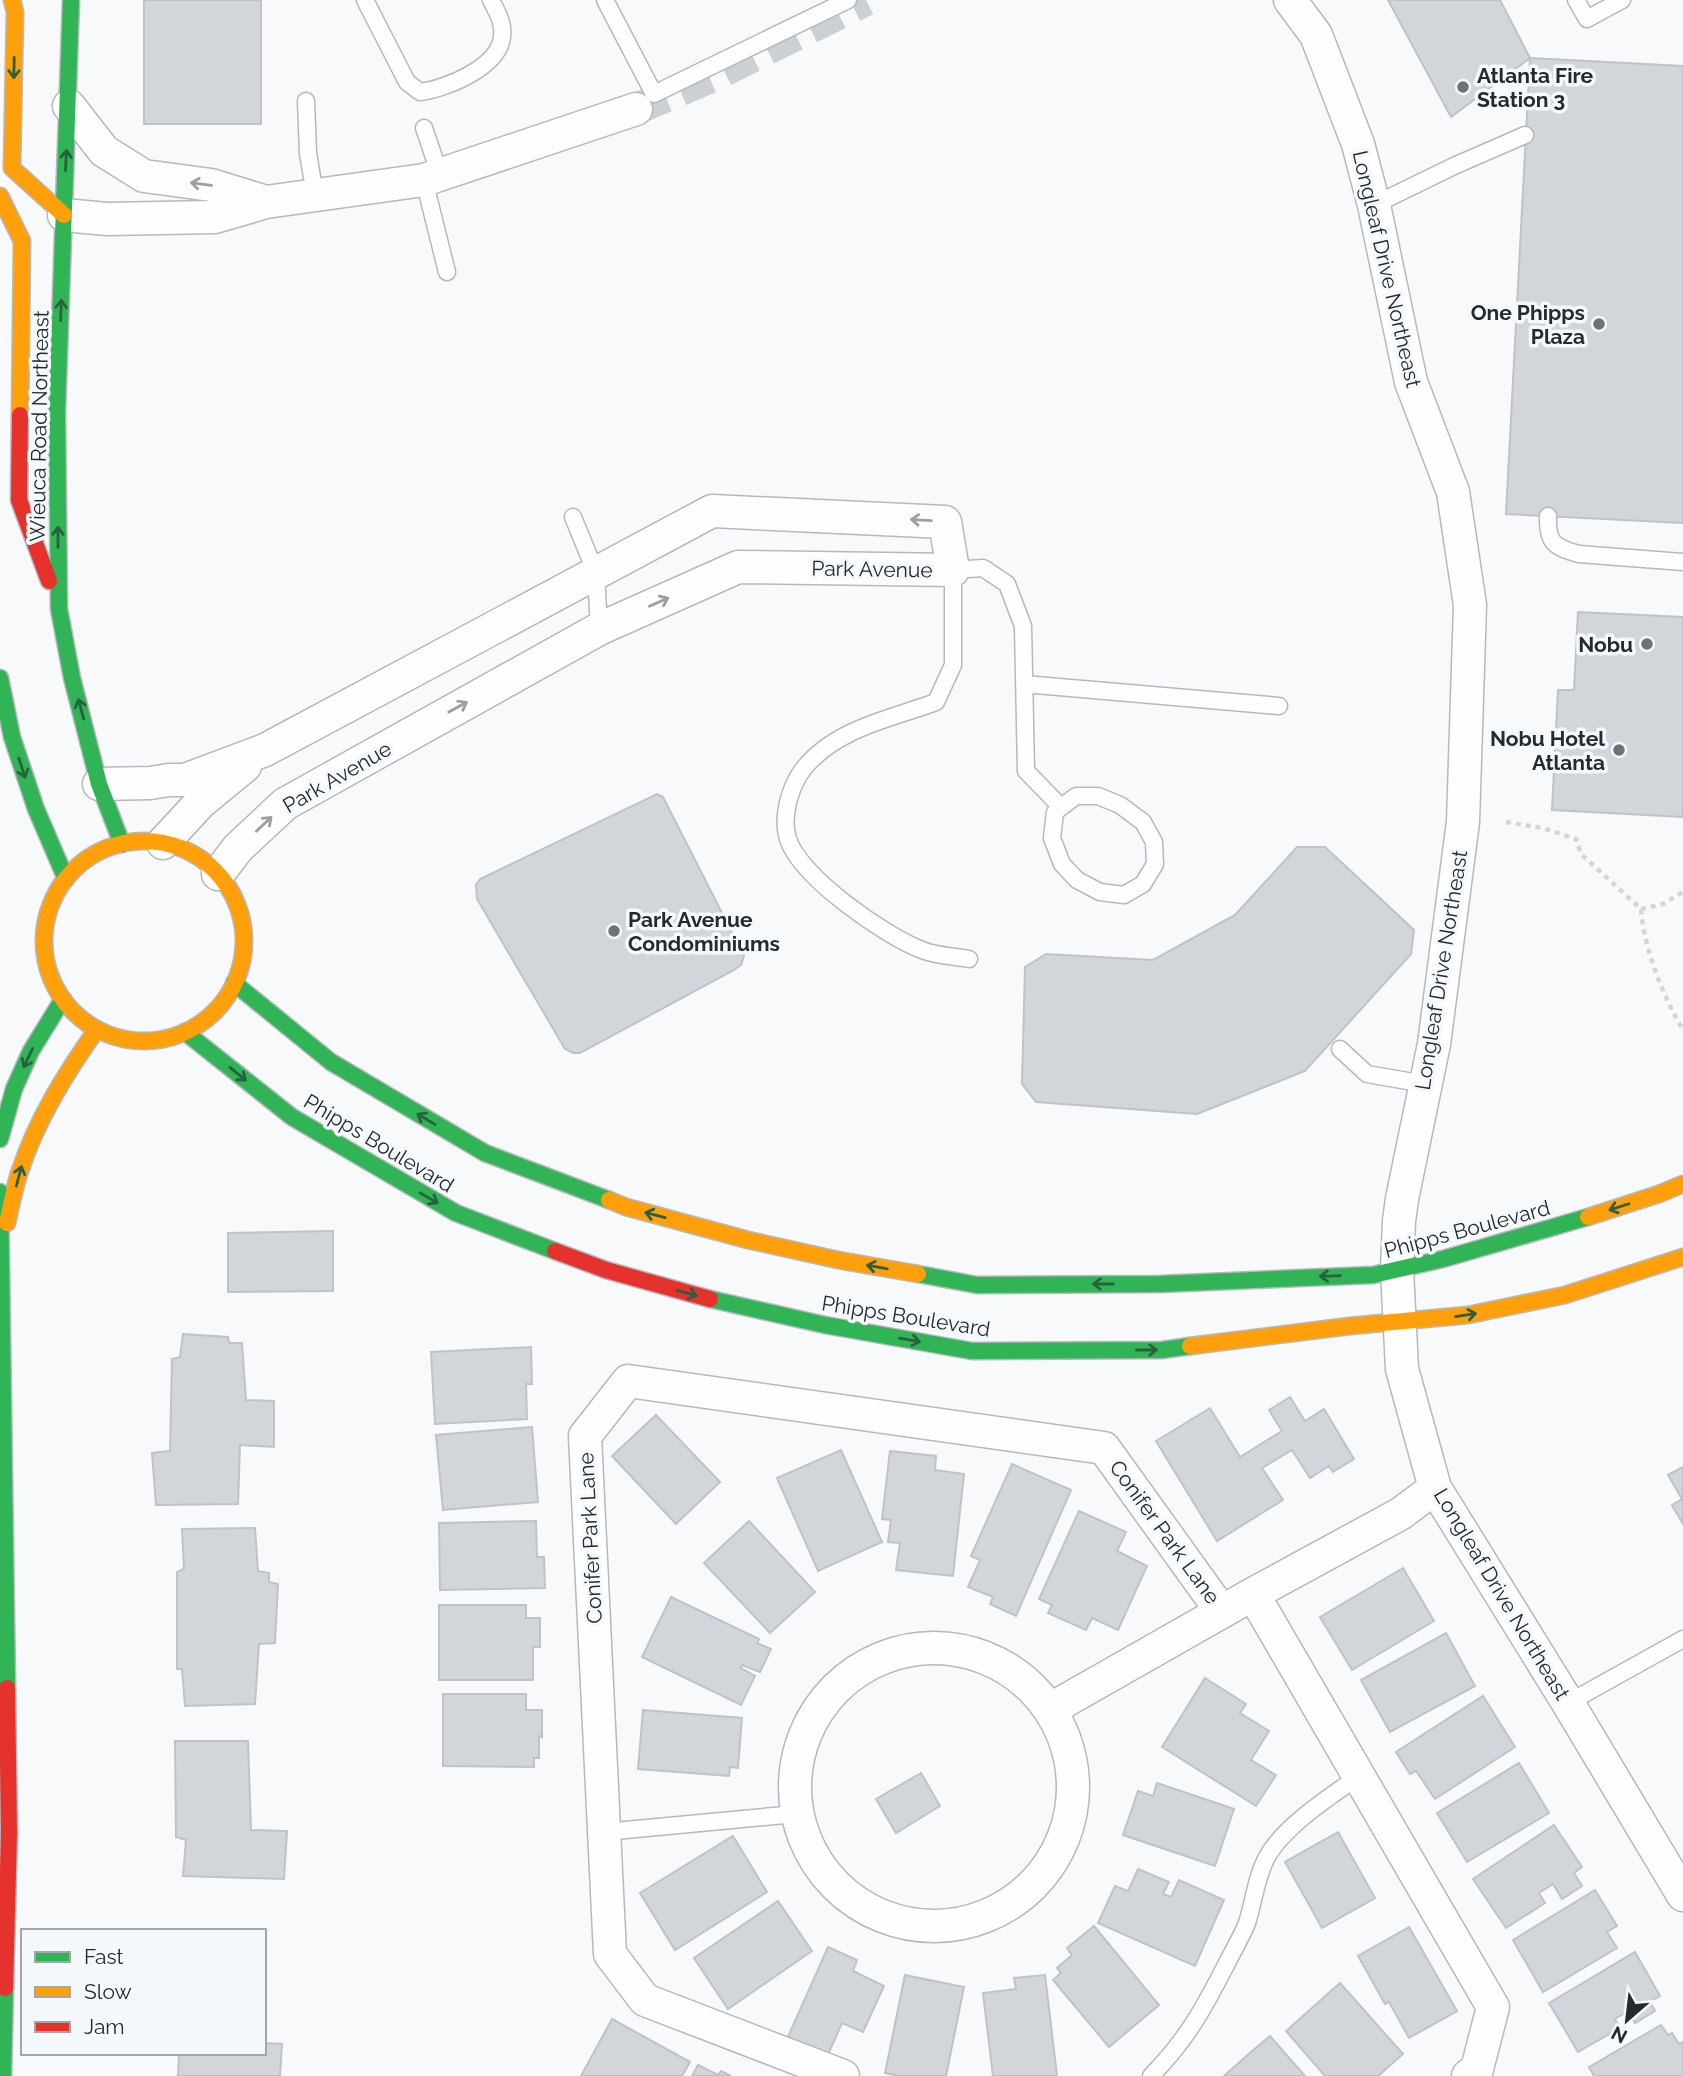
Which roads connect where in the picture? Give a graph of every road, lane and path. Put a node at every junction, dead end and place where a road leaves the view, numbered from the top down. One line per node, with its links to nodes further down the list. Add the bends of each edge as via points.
1 (12, 0): 20 (main road, one-way to 20, via 12,168)
2 (71, 0): 11 (main road, Wieuca Road Northeast)
3 (365, 0): 4 (lane, via 407,82 419,92 469,75 493,58 502,39 502,22)
4 (491, 0)
5 (605, 0): 6 (lane, via 654,94)
6 (848, 0)
7 (1290, 0): 19 (street, Longleaf Drive Northeast, via 1315,34 1358,144)
8 (1576, 0): 9 (lane, via 1587,19)
9 (1622, 0)
10 (306, 101): 16 (lane)
11 (69, 106): 18 (street, one-way to 11, via 211,185 145,176 104,151); 20 (main road, Wieuca Road Northeast, one-way to 11)
12 (636, 109): 15 (street)
13 (424, 128): 15 (lane)
14 (1525, 135): 19 (lane)
15 (432, 178): 16 (street); 21 (lane)
16 (315, 195): 18 (street)
17 (0, 196): 27 (main road, via 22,241 19,500)
18 (266, 202): 20 (street, via 215,216 107,219)
19 (1374, 205): 49 (street, Longleaf Drive Northeast, via 1411,382 1453,492 1470,605 1463,822)
20 (64, 215): 27 (main road, Wieuca Road Northeast, one-way to 20, via 57,412)
21 (447, 272)
22 (1548, 516): 24 (lane, via 1551,541 1562,550)
23 (573, 517): 26 (lane)
24 (1683, 562)
25 (953, 570): 26 (street, Park Avenue, one-way to 26, via 945,522 712,511); 28 (street, Park Avenue, one-way to 25, via 738,566); 30 (lane, via 983,568 1007,584 1023,626); 42 (lane, via 953,665 936,702 855,729 829,746 794,785 785,820 788,840 804,865 835,897 923,951)
26 (596, 573): 28 (lane); 32 (street, Park Avenue)
27 (59, 609): 33 (main road, Wieuca Road Northeast, one-way to 27)
28 (599, 629): 38 (street, Park Avenue, one-way to 28, via 238,848 285,804)
29 (0, 678): 39 (main road, one-way to 39, via 12,737)
30 (1024, 684): 31 (lane); 34 (lane, via 1026,771)
31 (1279, 706)
32 (265, 750): 33 (street, Park Avenue, via 185,780); 36 (street, Park Avenue, via 200,803)
33 (99, 784): 37 (main road, Wieuca Road Northeast)
34 (1060, 807): 34 (lane, via 1055,812 1052,838 1062,864 1077,880 1100,892 1124,895 1143,884 1155,864 1154,842 1143,822 1098,796 1076,796)
35 (1506, 822): 41 (path, via 1576,839 1581,854)
36 (163, 843): 37 (main road); 38 (main road, via 193,854)
37 (122, 844): 39 (main road, via 100,850)
38 (218, 874): 43 (main road, via 236,901 244,932 242,964)
39 (66, 879): 44 (main road, via 54,894 44,924 44,958)
40 (1683, 892): 41 (path, via 1664,904)
41 (1641, 909): 46 (path, via 1643,935 1669,1007)
42 (969, 959)
43 (234, 983): 47 (main road, via 229,996 206,1021); 55 (main road, Phipps Boulevard, one-way to 43, via 1373,1275 977,1285 748,1240 626,1207 485,1153 331,1062)
44 (63, 999): 45 (main road, via 78,1017); 50 (main road, one-way to 50, via 14,1089)
45 (97, 1029): 47 (main road, via 141,1042); 53 (main road, one-way to 45, via 22,1166 49,1107)
46 (1683, 1030)
47 (185, 1032): 56 (main road, Phipps Boulevard, one-way to 56, via 292,1117 456,1213 606,1270 732,1305 972,1351 1162,1350)
48 (1340, 1049): 49 (lane, via 1367,1074)
49 (1425, 1084): 55 (street, Longleaf Drive Northeast, via 1402,1199)
50 (0, 1139)
51 (1683, 1184): 55 (main road, Phipps Boulevard, one-way to 55, via 1545,1231)
52 (0, 1192): 53 (main road)
53 (2, 1242): 57 (main road)
54 (1683, 1257): 56 (main road, Phipps Boulevard, one-way to 54, via 1468,1315 1565,1295)
55 (1398, 1269): 56 (street, Longleaf Drive Northeast)
56 (1399, 1323): 59 (street, Longleaf Drive Northeast, via 1402,1369)
57 (2, 1363): 58 (main road)
58 (2, 1435): 69 (main road, via 9,1832)
59 (1435, 1488): 60 (street, via 1400,1514); 63 (street, Longleaf Drive Northeast)
60 (1253, 1594): 61 (street); 65 (street, Conifer Park Lane)
61 (1222, 1612): 64 (street); 67 (street, Conifer Park Lane, via 1104,1448 628,1381 585,1436)
62 (1683, 1639): 63 (lane)
63 (1568, 1703): 68 (street, Longleaf Drive Northeast)
64 (1051, 1709): 66 (street, via 1024,1679 1002,1664 956,1648 914,1647 868,1662 830,1691 804,1731 794,1766); 66 (street, via 1065,1736 1075,1784 1072,1817 1052,1863 1019,1899 974,1922 933,1927 884,1918 854,1903 819,1868)
65 (1359, 1776): 71 (lane, via 1315,1807 1268,1856 1246,1924 1200,2016); 72 (street, Conifer Park Lane, via 1493,2007 1477,2069)
66 (795, 1814): 67 (lane)
67 (604, 1832): 70 (street, Conifer Park Lane, via 610,1954 645,2000)
68 (1683, 1895)
69 (3, 2076)
70 (843, 2076)
71 (1151, 2076)
72 (1468, 2076)

